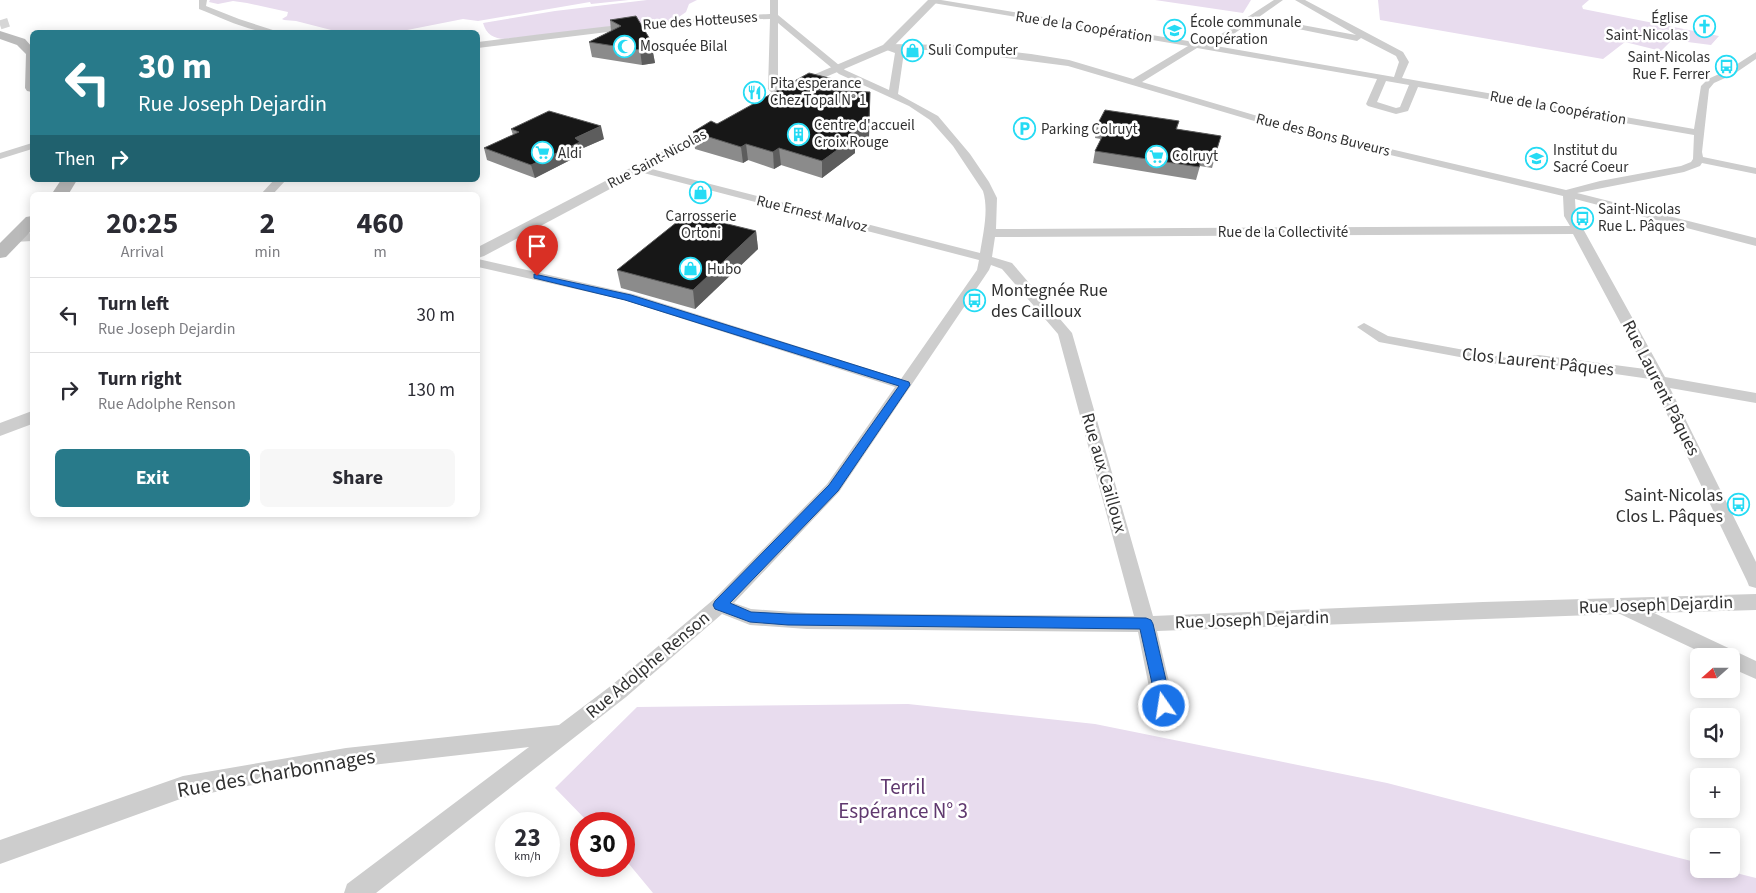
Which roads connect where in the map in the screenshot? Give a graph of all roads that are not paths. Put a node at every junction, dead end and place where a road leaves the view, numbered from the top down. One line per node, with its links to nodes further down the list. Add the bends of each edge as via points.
1 (203, 0): 8 (street, via 202,7 213,13)
2 (774, 0): 6 (street)
3 (1279, 0): 7 (street)
4 (1299, 0): 11 (street)
5 (933, 1): 14 (street, Rue de la Coopération); 15 (street)
6 (774, 16): 12 (street, Rue des Hotteuses, via 669,22); 19 (street, Rue Adolphe Renson); 25 (street)
7 (1254, 18): 11 (street); 16 (street)
8 (268, 30)
9 (483, 33): 12 (street)
10 (0, 35): 17 (main road, via 21,42)
11 (1371, 40): 21 (street, via 1400,54 1404,62)
12 (492, 42): 13 (street, Rue des Hotteuses)
13 (480, 45)
14 (1196, 45): 16 (street, Rue de la Coopération); 22 (street)
15 (887, 46): 19 (street); 22 (street, Rue des Bons Buveurs, via 1043,58); 24 (street, via 900,52)
16 (1208, 47): 20 (street, Rue de la Coopération)
17 (30, 51)
18 (1756, 55): 27 (street, via 1704,88)
19 (838, 68): 24 (street, Rue Adolphe Renson); 25 (street)
20 (1383, 77): 21 (street, Rue de la Coopération); 23 (street, via 1371,104 1396,111 1404,109)
21 (1397, 80): 23 (street, Rue de la Coopération)
22 (1135, 82): 35 (street, Rue des Bons Buveurs, via 1285,127)
23 (1415, 83): 27 (street, Rue de la Coopération)
24 (893, 96): 38 (street, Rue Adolphe Renson, via 934,118 967,157 991,197)
25 (772, 97)
26 (724, 123): 31 (street, Rue Saint-Nicolas)
27 (1700, 133): 30 (street)
28 (30, 147): 29 (street)
29 (0, 156)
30 (1698, 159): 32 (street); 35 (street, via 1696,164 1684,169 1600,184 1572,191)
31 (640, 169): 42 (street, Rue Saint-Nicolas); 44 (street, Rue Ernest Malvoz)
32 (1756, 171)
33 (278, 182): 34 (street)
34 (269, 192)
35 (1569, 195): 37 (street, Rue Laurent Pâques, via 1570,216); 41 (street, Rue des Bons Buveurs)
36 (30, 223): 40 (main road)
37 (1578, 230): 38 (street, Rue de la Collectivité); 47 (street, Rue Laurent Pâques)
38 (989, 233): 44 (street, Rue Adolphe Renson)
39 (30, 237): 40 (street)
40 (14, 238): 43 (main road)
41 (1756, 242)
42 (480, 252)
43 (0, 253)
44 (985, 259): 48 (street, Rue Adolphe Renson, via 983,270); 56 (street, Rue aux Cailloux, via 1007,266 1065,333)
45 (480, 264): 48 (street, via 628,298)
46 (1364, 328): 47 (street, Clos Laurent Pâques, via 1384,339 1508,362 1539,359)
47 (1658, 378): 49 (street, Clos Laurent Pâques); 52 (street, Rue Laurent Pâques)
48 (905, 385): 54 (street, Rue Adolphe Renson, via 833,488)
49 (1756, 398)
50 (30, 418): 51 (street)
51 (0, 430)
52 (1756, 581)
53 (1756, 602): 55 (street, Rue Joseph Dejardin)
54 (720, 605): 56 (street, Rue Joseph Dejardin, via 750,617 798,620); 61 (street, Rue Adolphe Renson, via 619,691)
55 (1622, 606): 56 (street, Rue Joseph Dejardin); 57 (street)
56 (1146, 624): 60 (street, Rue aux Cailloux)
57 (1711, 648)
58 (1740, 662): 59 (street)
59 (1756, 670)
60 (1170, 720)
61 (562, 734): 62 (street, Rue des Charbonnages, via 346,758 183,787); 63 (street, Rue Adolphe Renson)
62 (0, 852)
63 (356, 893)

